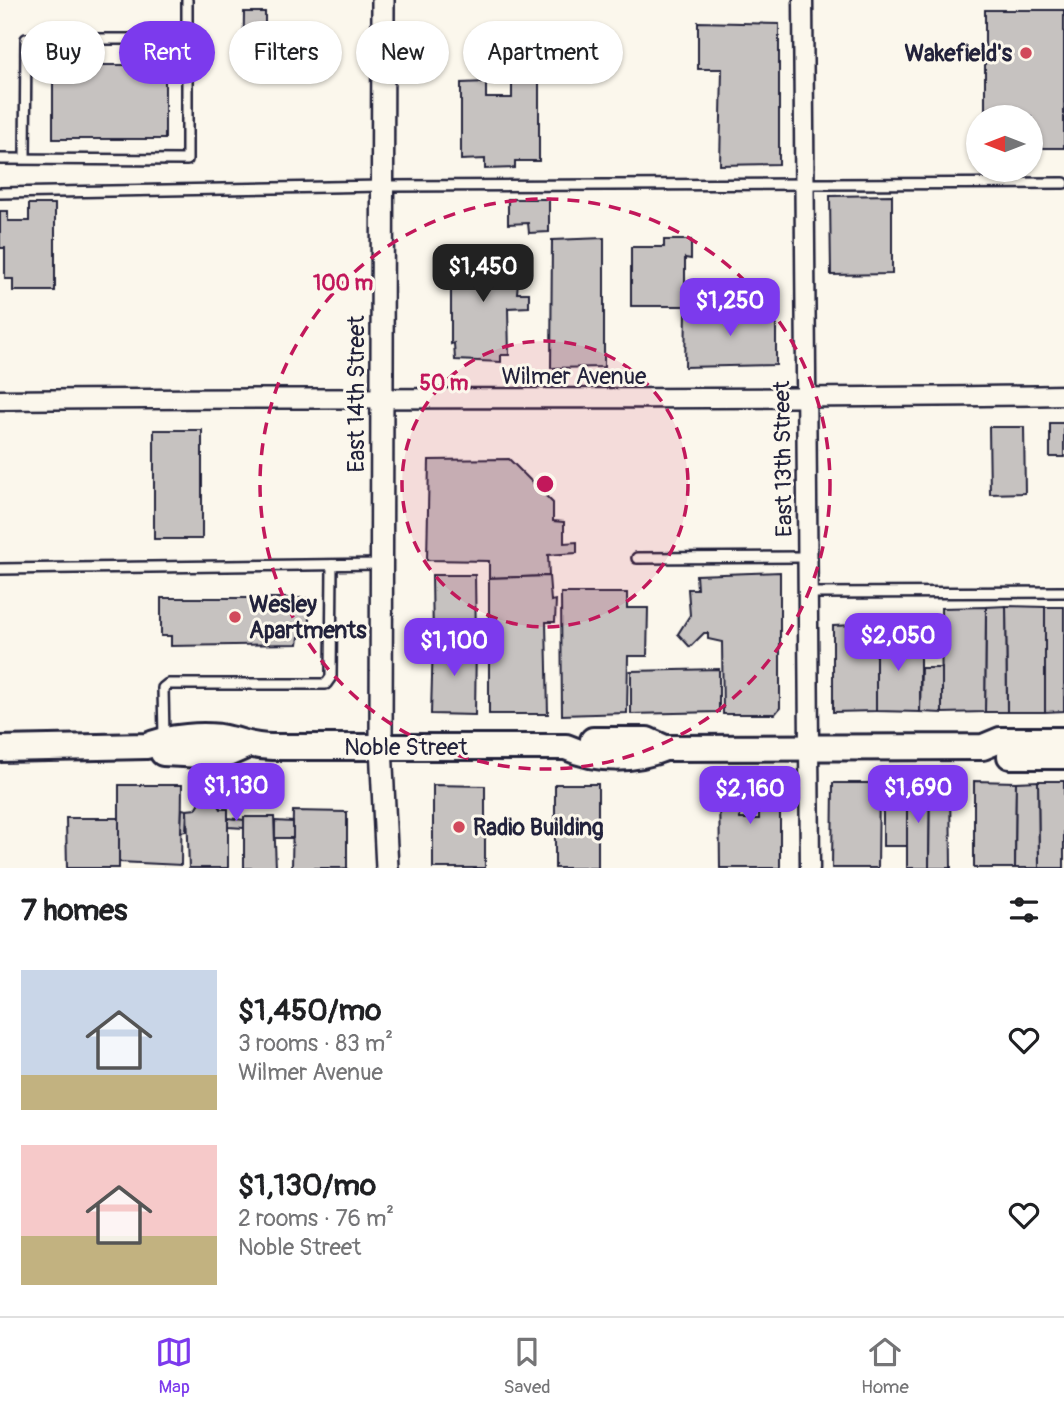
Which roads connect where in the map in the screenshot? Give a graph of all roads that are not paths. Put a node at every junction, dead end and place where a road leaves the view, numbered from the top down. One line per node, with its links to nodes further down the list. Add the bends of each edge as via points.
1 (187, 0): 4 (lane)
2 (383, 0): 11 (street, East 14th Street)
3 (803, 0): 10 (street, East 13th Street)
4 (187, 21)
5 (119, 39): 7 (lane, via 26,39)
6 (187, 84): 7 (lane, via 187,160)
7 (25, 158): 8 (lane)
8 (0, 159)
9 (1064, 183): 10 (lane)
10 (805, 185): 11 (lane); 16 (street, East 13th Street)
11 (382, 186): 12 (lane); 14 (street, East 14th Street)
12 (0, 193)
13 (1064, 395): 16 (street, Wilmer Avenue)
14 (382, 396): 15 (street, Wilmer Avenue); 16 (street, Wilmer Avenue); 19 (street, East 14th Street)
15 (0, 400)
16 (807, 400): 17 (street, East 13th Street)
17 (808, 557): 18 (lane); 23 (street, East 13th Street)
18 (637, 558)
19 (382, 564): 20 (lane); 26 (street, East 14th Street)
20 (332, 565): 21 (lane); 25 (lane, via 331,677 326,684 168,684 163,688)
21 (0, 569)
22 (1064, 592): 23 (lane)
23 (808, 593): 29 (street, East 13th Street)
24 (1064, 740): 27 (main road, Noble Street, via 1000,740)
25 (155, 742): 26 (main road, Noble Street, via 167,754 223,756 246,746); 28 (main road, Noble Street)
26 (381, 746): 29 (main road, Noble Street, via 566,747 586,756 642,758 665,748); 31 (street, East 14th Street)
27 (983, 747): 29 (main road, Noble Street); 30 (main road, Noble Street, via 1003,756)
28 (0, 749)
29 (810, 749): 32 (street, East 13th Street)
30 (1064, 756)
31 (387, 868)
32 (810, 868)

